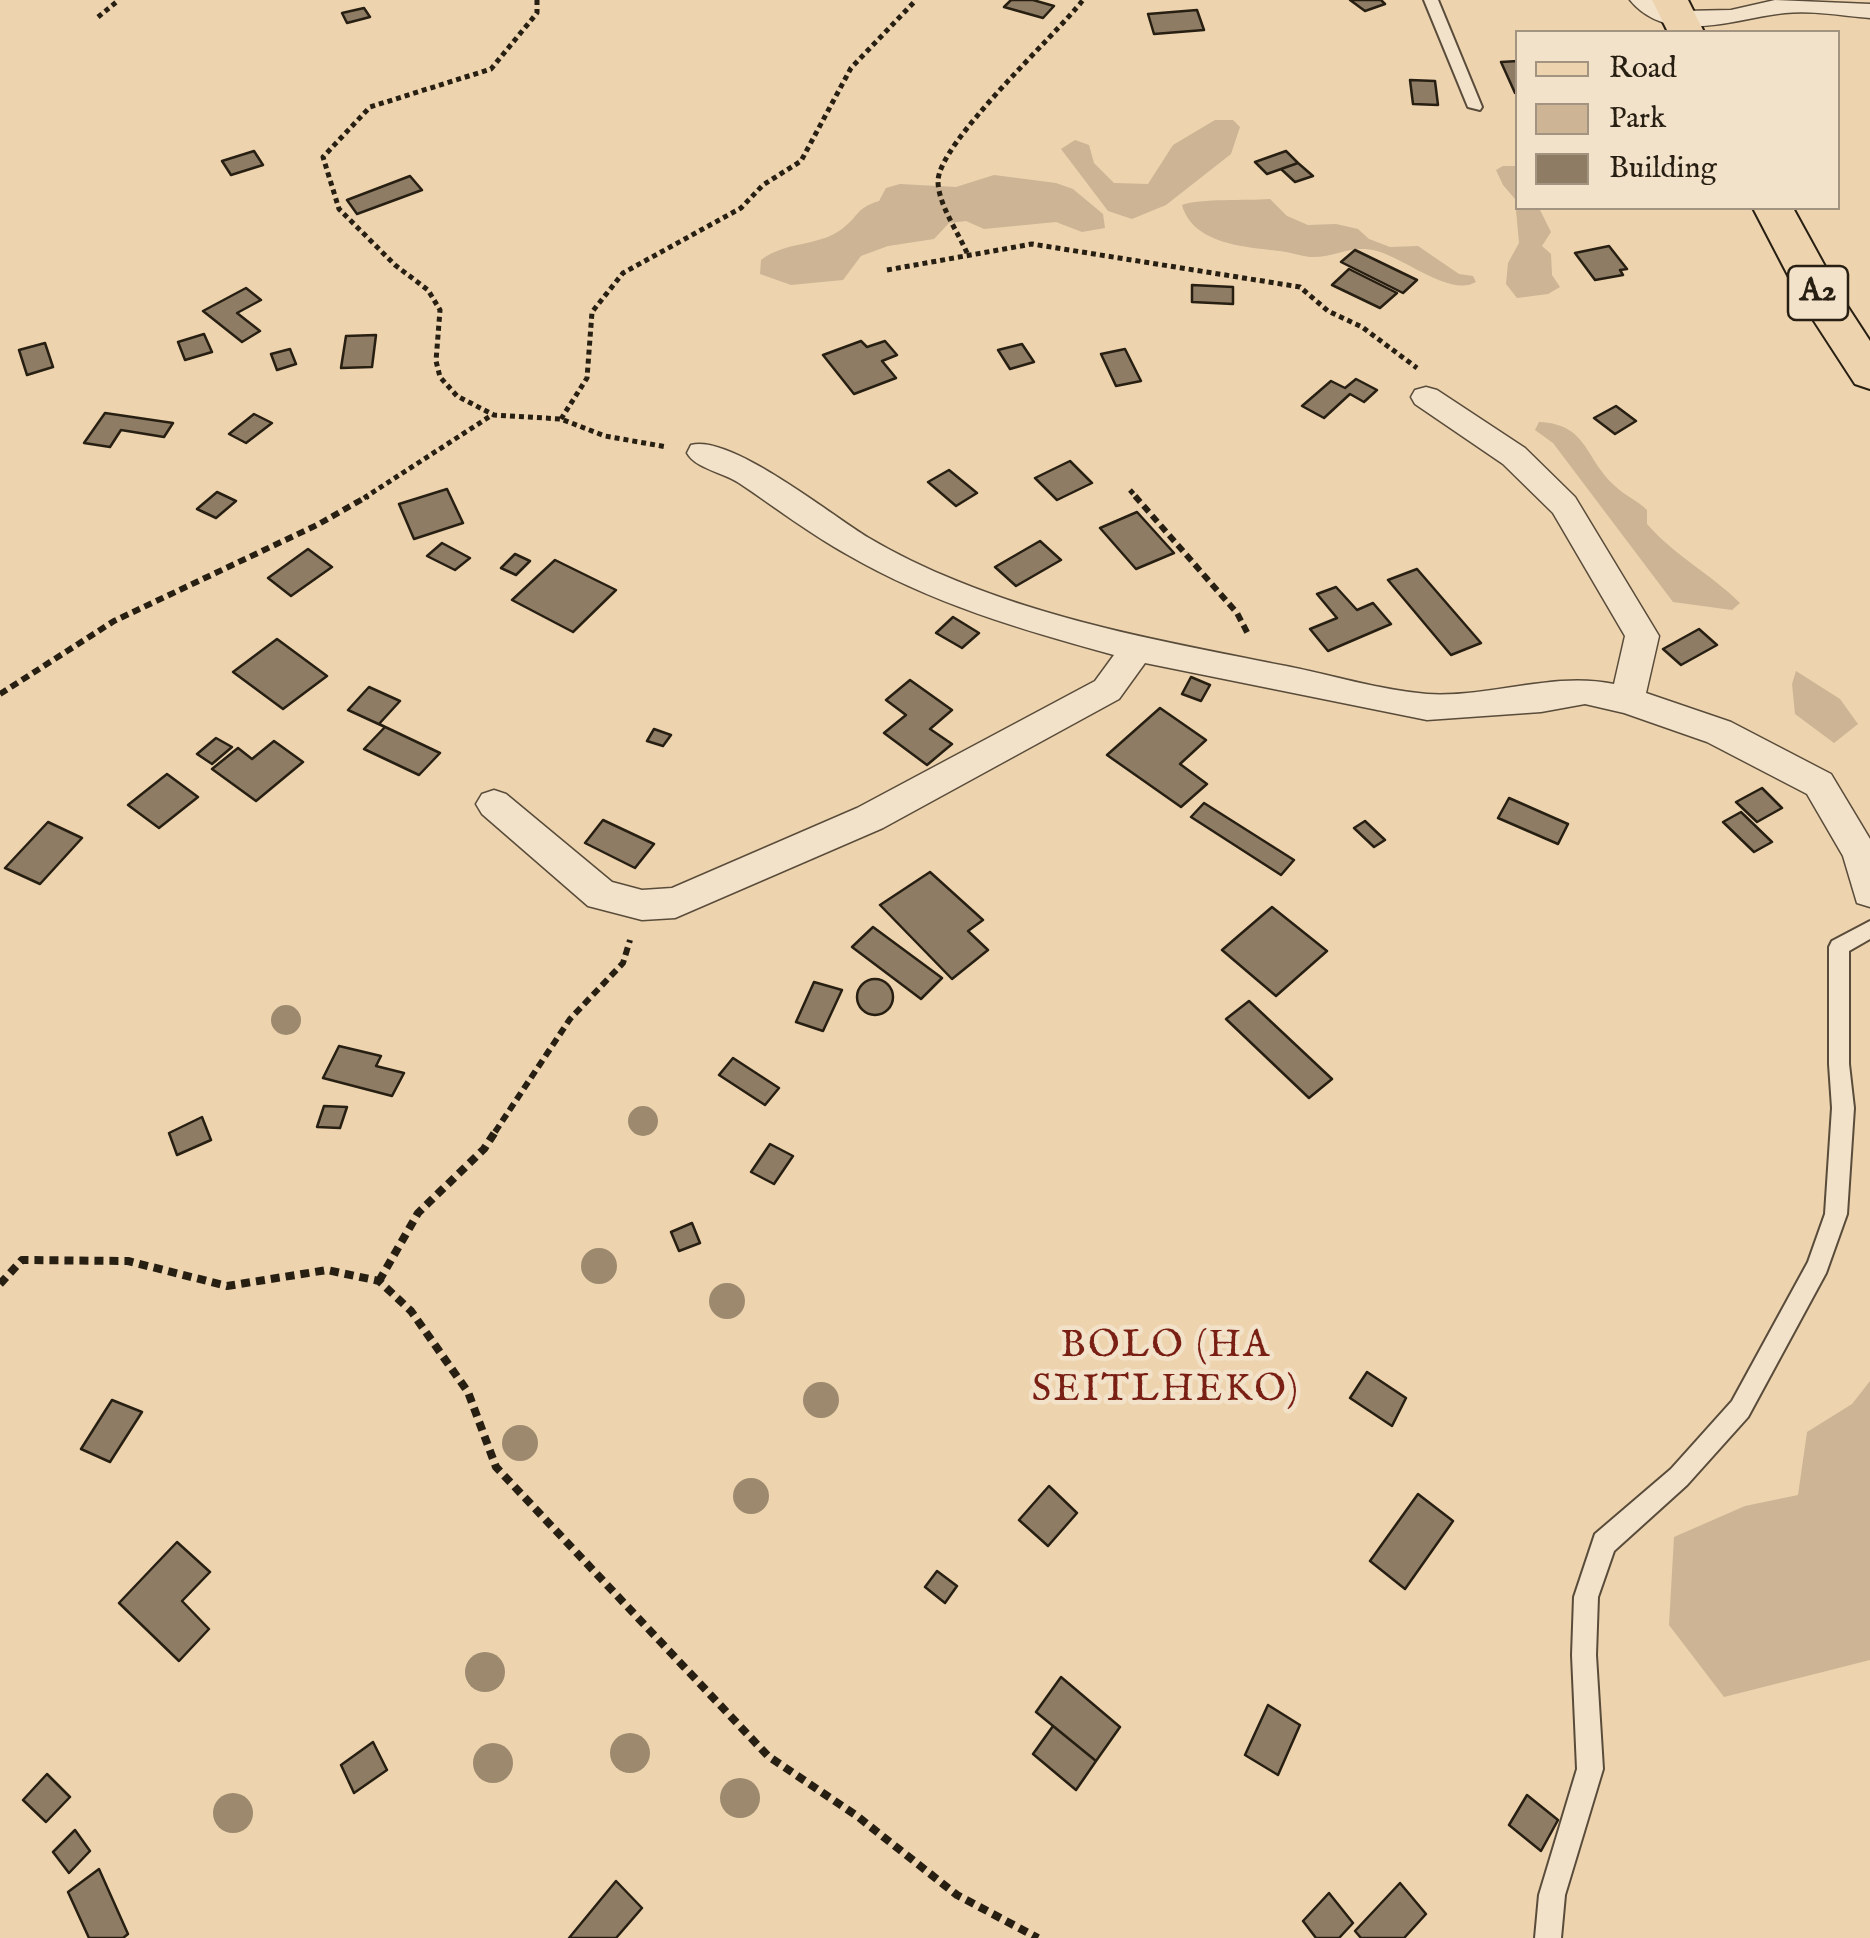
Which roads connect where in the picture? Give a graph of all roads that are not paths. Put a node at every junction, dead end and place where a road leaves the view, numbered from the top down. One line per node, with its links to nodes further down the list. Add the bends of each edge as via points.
1 (1431, 0): 5 (lane)
2 (1642, 0): 4 (street)
3 (1870, 12): 4 (street, via 1786,5 1731,17)
4 (1678, 17)
5 (1475, 107)
6 (1774, 210): 7 (main road, A2)
7 (1870, 374)
8 (1426, 398): 11 (street, via 1514,456 1564,505 1642,636)
9 (702, 453): 10 (street, via 944,588)
10 (1136, 649): 11 (street, via 1427,707 1541,700 1585,690); 12 (street, via 1107,690 870,818 675,904 642,906 601,895)
11 (1628, 700): 13 (street, via 1720,732 1819,784 1860,854)
12 (494, 804)
13 (1870, 892)
14 (1870, 930): 15 (lane, via 1839,947 1842,1157 1836,1214 1818,1266 1740,1409 1679,1477 1604,1543 1586,1596 1590,1770 1552,1895)
15 (1548, 1938)

